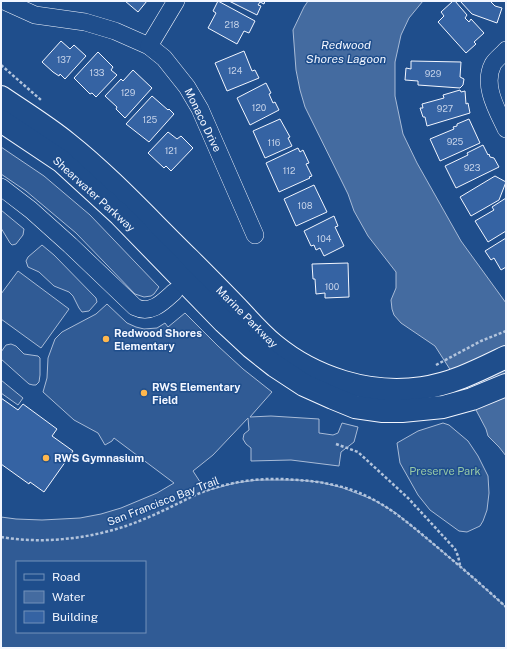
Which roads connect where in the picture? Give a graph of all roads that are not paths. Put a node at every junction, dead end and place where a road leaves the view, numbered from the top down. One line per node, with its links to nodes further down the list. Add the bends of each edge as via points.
1 (4, 1): 3 (street, Monaco Drive, via 35,15 85,22)
2 (176, 1): 3 (street)
3 (149, 46): 10 (street, Monaco Drive, via 175,70 200,110)
4 (506, 50): 7 (street, via 493,63 489,77 491,92)
5 (1, 97): 9 (main road, Shearwater Parkway, via 68,143)
6 (1, 121): 11 (main road, Shearwater Parkway, via 60,161 120,215)
7 (506, 129)
8 (1, 187): 11 (street, via 31,210 135,307 153,309)
9 (162, 233): 11 (main road, via 177,262); 12 (main road, Marine Parkway, via 274,345 313,370 338,380 370,388 400,390 432,377 480,370)
10 (255, 235)
11 (183, 287): 13 (main road, Marine Parkway, via 276,366 304,385 355,407 402,411 443,407 472,399)
12 (506, 357)
13 (506, 385)

